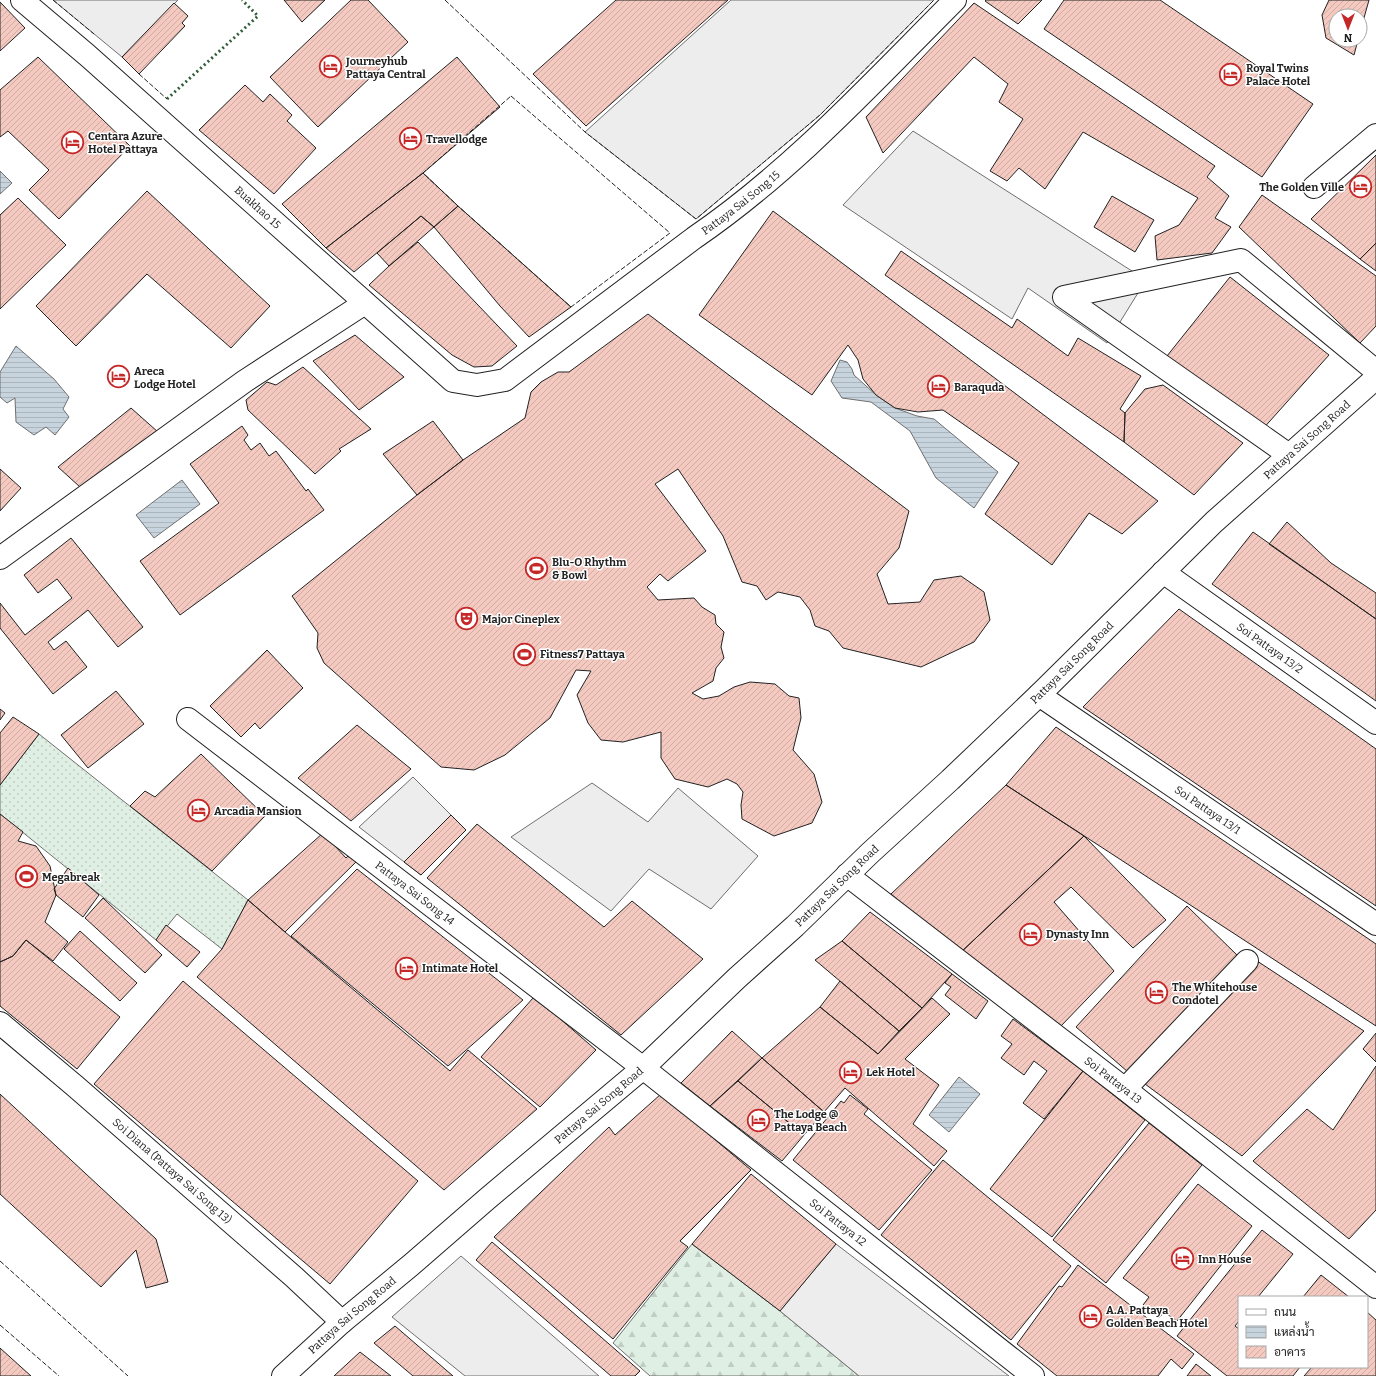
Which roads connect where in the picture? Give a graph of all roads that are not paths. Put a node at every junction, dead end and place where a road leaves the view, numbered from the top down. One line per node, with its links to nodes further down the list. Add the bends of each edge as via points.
1 (22, 0): 5 (street, Buakhao 15)
2 (955, 0): 8 (street, Pattaya Sai Song 15, via 831,125 760,188)
3 (1376, 135): 4 (street)
4 (1314, 187)
5 (365, 303): 8 (street, Buakhao 15, via 453,381 477,385); 10 (street, via 245,381)
6 (1376, 371): 9 (street, via 1241,260 1064,297)
7 (1376, 378): 9 (street, Pattaya Sai Song Road)
8 (505, 380)
9 (1289, 455): 11 (street, Pattaya Sai Song Road)
10 (0, 558)
11 (1163, 572): 12 (street, Pattaya Sai Song Road); 14 (street, Soi Pattaya 13/2)
12 (1039, 695): 15 (street, Pattaya Sai Song Road); 16 (street, Soi Pattaya 13/1)
13 (188, 719): 19 (street, Pattaya Sai Song 14)
14 (1376, 723)
15 (847, 875): 19 (street, Pattaya Sai Song Road); 20 (street, Soi Pattaya 13)
16 (1376, 924)
17 (1247, 960): 20 (street)
18 (0, 1023): 22 (street, Soi Diana (Pattaya Sai Song 13), via 294,1277)
19 (643, 1068): 22 (street, Pattaya Sai Song Road); 24 (street, Soi Pattaya 12)
20 (1125, 1089): 21 (street, Soi Pattaya 13)
21 (1376, 1287)
22 (342, 1322): 23 (street, Pattaya Sai Song Road)
23 (282, 1376)
24 (1033, 1376)

